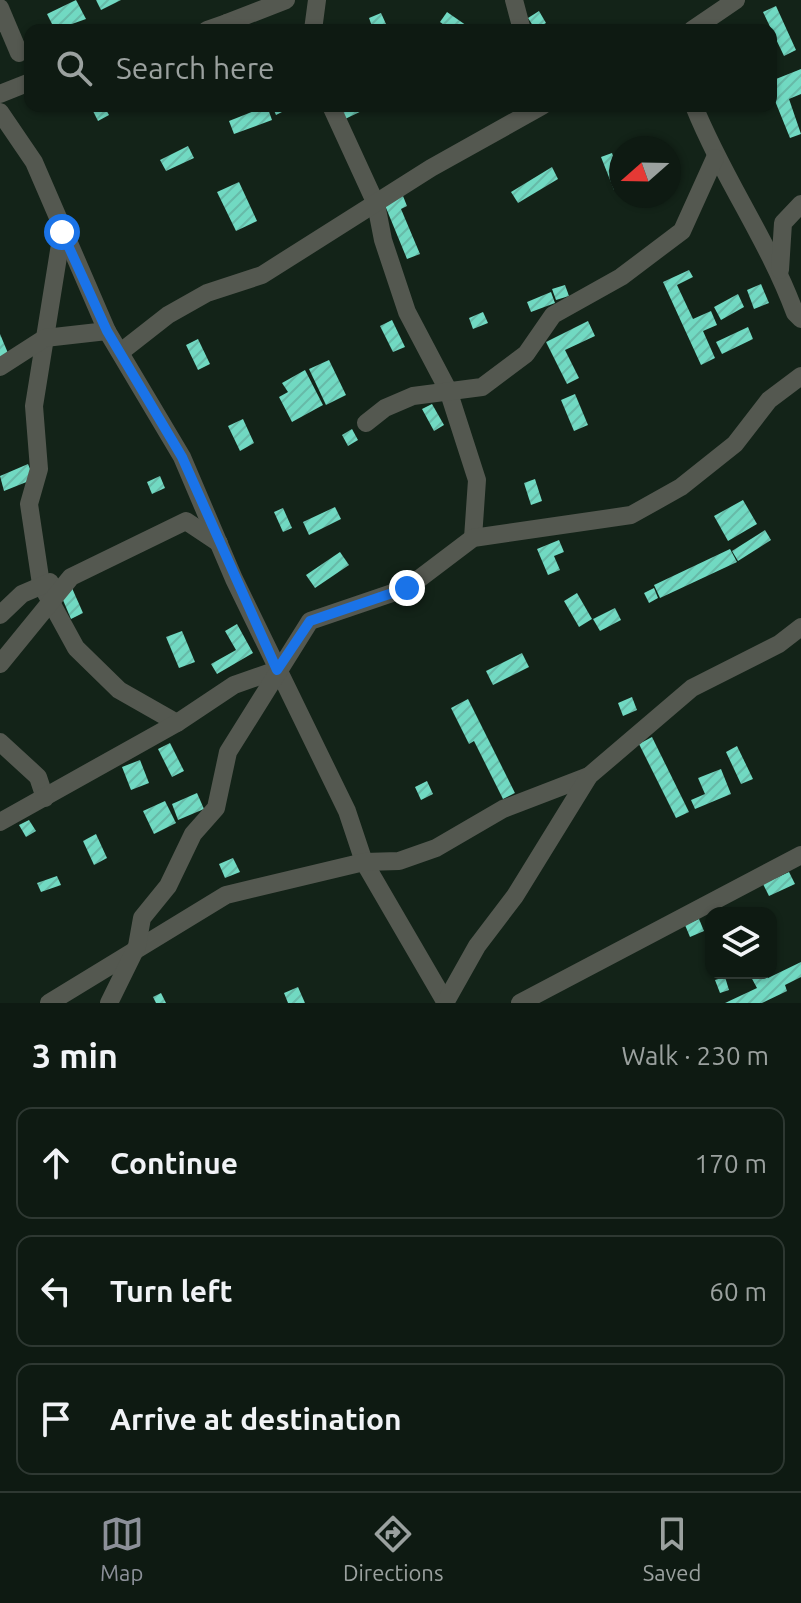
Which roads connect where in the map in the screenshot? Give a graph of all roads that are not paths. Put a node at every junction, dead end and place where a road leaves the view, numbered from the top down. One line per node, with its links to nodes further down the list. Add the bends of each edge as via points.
1 (286, 0): 6 (street)
2 (317, 0): 7 (street)
3 (514, 0): 8 (street)
4 (736, 0): 9 (street)
5 (0, 8): 10 (street)
6 (239, 24)
7 (314, 24)
8 (520, 24)
9 (701, 24)
10 (19, 53)
11 (24, 84): 12 (street)
12 (0, 94)
13 (0, 112): 20 (street, via 34,162)
14 (334, 112): 18 (street)
15 (531, 112): 18 (street)
16 (696, 112): 17 (street)
17 (715, 158): 21 (street); 28 (street, via 682,231 621,277 553,315 526,354 482,387)
18 (376, 204): 25 (street, via 262,275 207,293 168,315); 28 (street, via 407,312)
19 (801, 204): 21 (street, via 783,223)
20 (62, 232): 23 (street); 24 (street)
21 (780, 273): 22 (street)
22 (801, 319)
23 (107, 331): 24 (street); 25 (street)
24 (45, 338): 26 (street); 33 (street, via 34,406 39,469 29,504)
25 (122, 351): 31 (street, via 182,457)
26 (0, 367)
27 (801, 376): 30 (street, via 769,400 735,444 681,487 631,515)
28 (448, 390): 29 (street, via 413,396); 30 (street, via 477,480)
29 (366, 423)
30 (473, 538): 40 (street, via 407,588 310,621)
31 (219, 543): 32 (street, via 186,521); 40 (street)
32 (71, 577): 33 (street); 34 (street)
33 (41, 584): 34 (street); 35 (street)
34 (48, 603): 39 (street); 41 (street, via 76,648 119,690)
35 (0, 615)
36 (801, 627): 37 (street)
37 (779, 644): 38 (street); 43 (street, via 692,688)
38 (801, 648)
39 (0, 664)
40 (277, 670): 41 (street, via 234,685); 47 (street, via 347,811); 48 (street, via 228,752 216,808 193,834 168,886 142,918)
41 (177, 723): 44 (street)
42 (0, 742): 44 (street, via 38,777)
43 (589, 776): 47 (street, via 503,809 436,848 399,861); 51 (street, via 515,896 477,946)
44 (45, 798): 45 (street)
45 (0, 822)
46 (801, 855): 52 (street)
47 (364, 862): 48 (street, via 226,895); 51 (street)
48 (137, 946): 49 (street); 50 (street)
49 (49, 1003)
50 (109, 1003)
51 (446, 1003)
52 (520, 1003)

